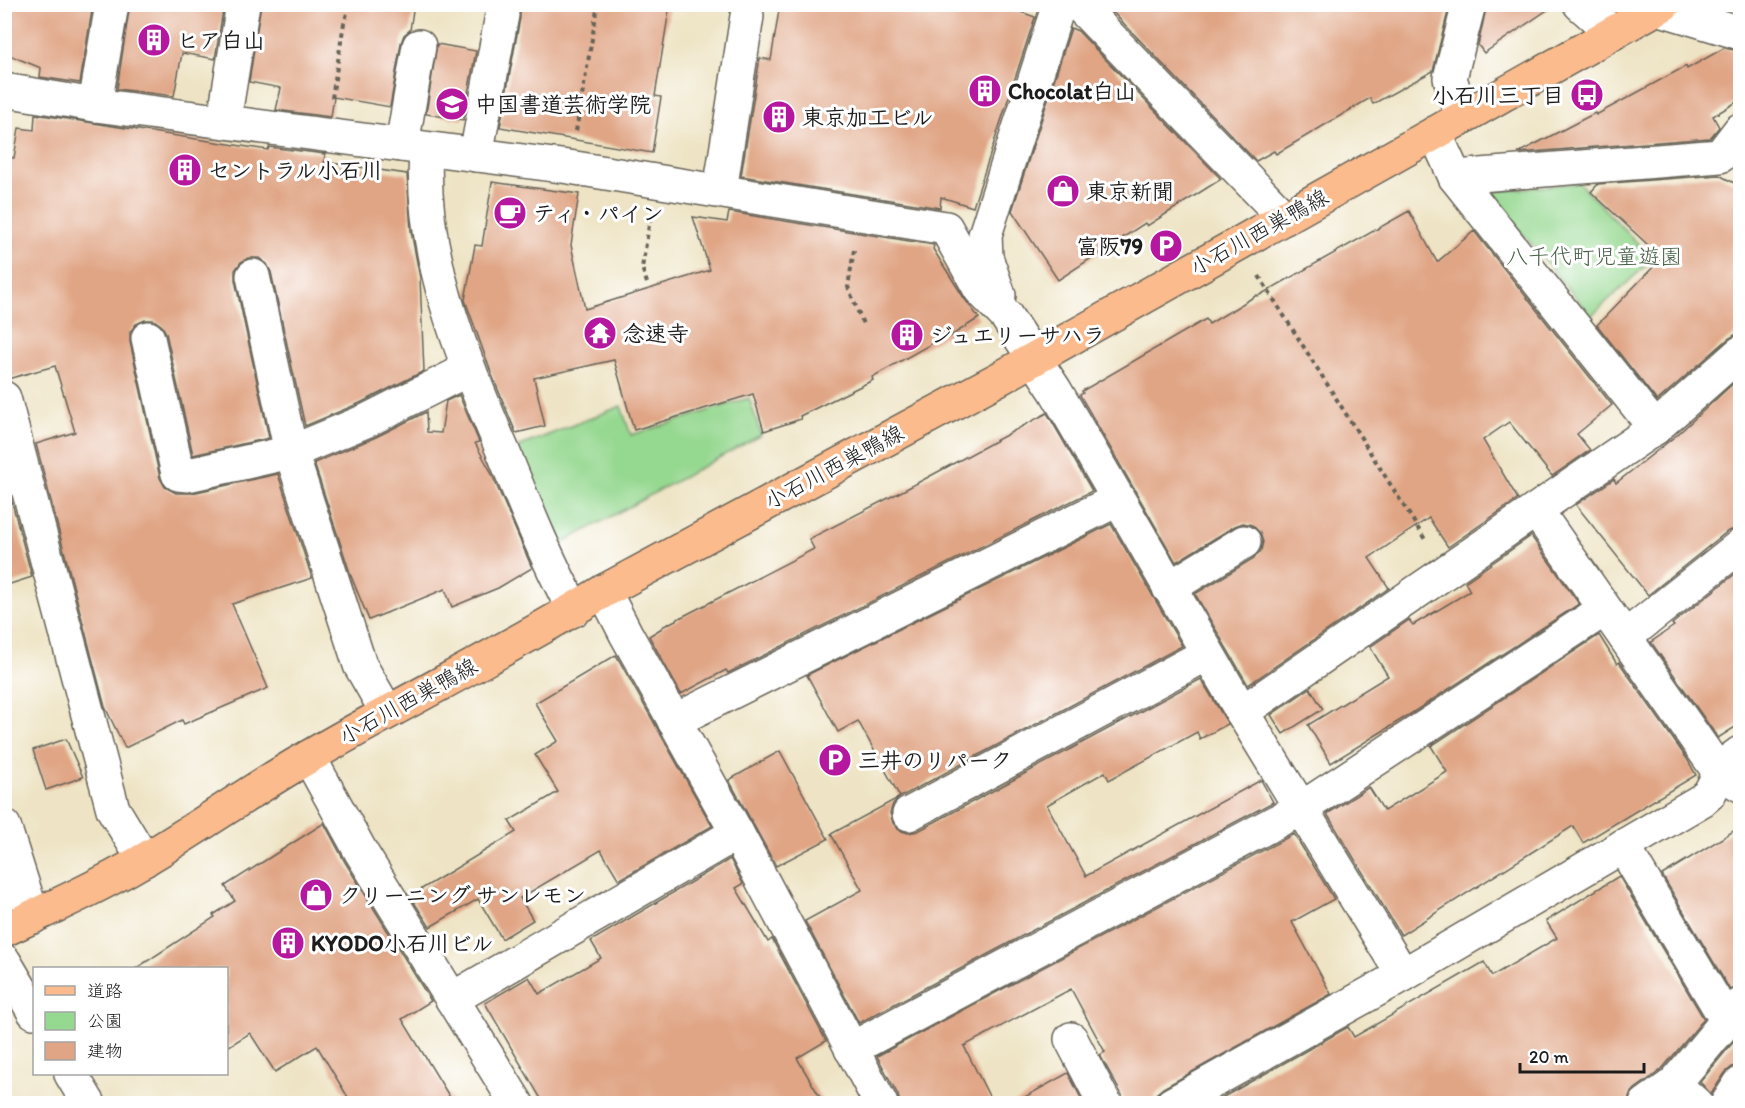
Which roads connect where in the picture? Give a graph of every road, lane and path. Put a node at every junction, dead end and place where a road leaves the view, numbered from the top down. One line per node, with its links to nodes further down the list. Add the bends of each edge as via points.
1 (112, 4): 16 (street)
2 (243, 4): 17 (street)
3 (350, 4): 20 (path)
4 (598, 4): 23 (path)
5 (1059, 4): 32 (street, via 985,235 986,257)
6 (1078, 4): 28 (street)
7 (1470, 4): 18 (street, via 1450,78)
8 (1580, 4): 12 (street)
9 (1660, 6): 12 (main road, 小石川西巣鴨線); 13 (street)
10 (502, 15): 22 (street)
11 (747, 16): 26 (street)
12 (1613, 33): 18 (main road, 小石川西巣鴨線)
13 (1740, 33)
14 (419, 46): 21 (street)
15 (4, 90): 16 (street)
16 (95, 105): 17 (street)
17 (224, 122): 20 (street)
18 (1448, 126): 24 (street); 28 (main road, 小石川西巣鴨線)
19 (1740, 130): 24 (street, via 1720,156)
20 (327, 135): 21 (street)
21 (414, 147): 22 (street); 37 (street, via 424,169 433,255)
22 (476, 155): 23 (street)
23 (569, 167): 25 (street)
24 (1455, 177): 39 (street)
25 (655, 181): 26 (street); 31 (path, via 642,268)
26 (720, 191): 27 (street)
27 (860, 213): 32 (street, via 946,228 980,289); 33 (path, via 848,287)
28 (1285, 218): 29 (main road, 小石川西巣鴨線)
29 (1238, 244): 36 (main road, 小石川西巣鴨線); 46 (path)
30 (253, 276): 41 (street)
31 (647, 283)
32 (1006, 316): 36 (street)
33 (863, 324)
34 (148, 338): 41 (street, via 178,474)
35 (1739, 355): 39 (street)
36 (1033, 359): 42 (street, via 1055,390); 48 (main road, 小石川西巣鴨線)
37 (469, 369): 41 (street, via 368,420); 50 (street, via 552,569)
38 (4, 398): 40 (street)
39 (1655, 428): 43 (street)
40 (11, 451): 63 (street, via 113,809)
41 (291, 452): 53 (street, via 360,665)
42 (1117, 500): 47 (street); 55 (street)
43 (1536, 510): 46 (street); 49 (street)
44 (1244, 542): 47 (street)
45 (1740, 546): 51 (street)
46 (1445, 572): 54 (street)
47 (1168, 588): 52 (street)
48 (604, 591): 50 (main road, 小石川西巣鴨線); 55 (street)
49 (1605, 609): 51 (street); 58 (street)
50 (574, 610): 53 (main road, 小石川西巣鴨線)
51 (1625, 637): 57 (street)
52 (1207, 654): 54 (street); 59 (street)
53 (387, 712): 56 (main road, 小石川西巣鴨線)
54 (1242, 712): 58 (street)
55 (674, 721): 61 (street)
56 (309, 757): 63 (main road, 小石川西巣鴨線); 67 (street, via 361,852)
57 (1733, 770): 62 (street, via 1702,800)
58 (1302, 808): 66 (street); 71 (street)
59 (909, 814)
60 (4, 826): 64 (street)
61 (737, 833): 67 (street); 71 (street)
62 (1623, 846): 66 (street); 69 (street)
63 (144, 860): 64 (main road, 小石川西巣鴨線)
64 (19, 923)
65 (4, 961): 68 (street)
66 (1403, 975): 79 (street)
67 (452, 999): 76 (street)
68 (33, 1010)
69 (1734, 1013): 74 (street)
70 (1071, 1039): 78 (street)
71 (851, 1049): 77 (street)
72 (72, 1075): 75 (street)
73 (1740, 1084): 81 (street)
74 (1685, 1094): 80 (street)
75 (89, 1104)
76 (517, 1104)
77 (881, 1104)
78 (1105, 1104)
79 (1172, 1104)
80 (1646, 1104)
81 (1727, 1104)

